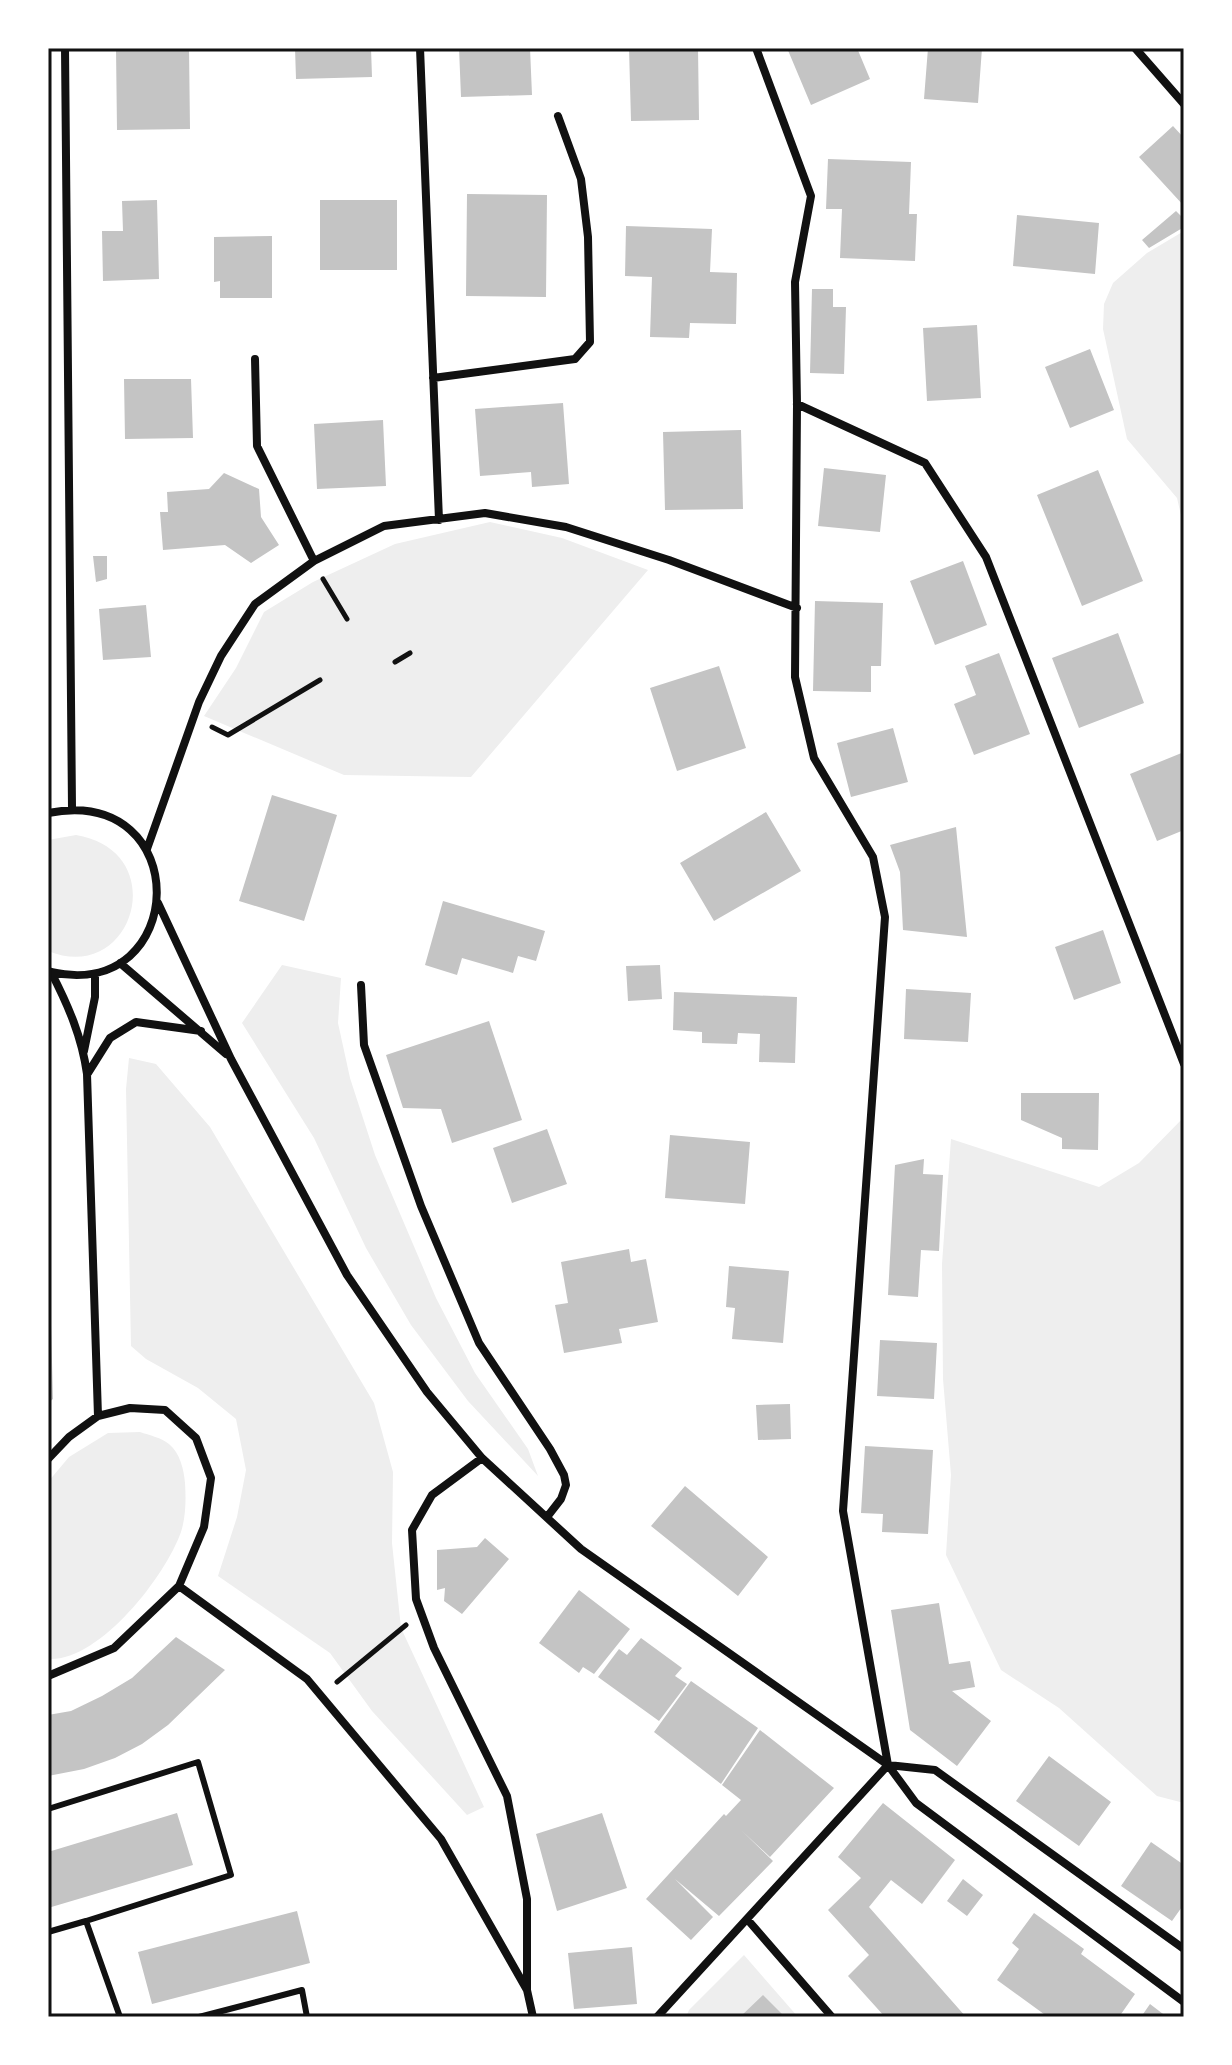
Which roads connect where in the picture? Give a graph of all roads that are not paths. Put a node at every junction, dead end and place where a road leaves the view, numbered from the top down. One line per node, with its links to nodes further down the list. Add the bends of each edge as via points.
1 (65, 48): 13 (street)
2 (420, 48): 8 (street)
3 (756, 48): 9 (street, via 811,196 795,282)
4 (1135, 48): 5 (street)
5 (1184, 104)
6 (558, 116): 8 (street, via 581,179 590,342 575,359)
7 (255, 359): 11 (street, via 257,446)
8 (433, 378): 10 (street)
9 (797, 404): 12 (street); 24 (street, via 925,463 986,557)
10 (439, 520): 11 (street, via 384,526); 12 (street, via 485,513 566,527)
11 (314, 561): 15 (street, via 255,604 221,656 193,717)
12 (797, 608): 32 (street, via 795,677 814,758 873,857 885,917 843,1511)
13 (72, 808): 14 (street); 15 (street, via 115,818)
14 (48, 813)
15 (147, 849): 16 (street, via 157,875)
16 (158, 903): 17 (street, via 152,927); 23 (street)
17 (120, 963): 19 (street); 21 (street)
18 (50, 972): 19 (street); 22 (street)
19 (95, 974): 22 (street)
20 (361, 985): 29 (street, via 364,1045 421,1206 479,1343 564,1475 561,1499)
21 (202, 1031): 23 (street); 25 (street, via 136,1022 110,1038)
22 (84, 1052): 25 (street)
23 (231, 1059): 27 (street, via 347,1275 427,1392)
24 (1184, 1064)
25 (87, 1074): 26 (street)
26 (98, 1416): 28 (street); 30 (street, via 130,1408 165,1410 196,1438 211,1478 204,1527)
27 (482, 1458): 29 (street); 38 (street, via 432,1495 412,1530 416,1599 434,1648 507,1796 527,1899)
28 (48, 1459)
29 (547, 1517): 32 (street, via 581,1549)
30 (179, 1586): 31 (street, via 114,1648); 38 (street, via 307,1679 441,1839)
31 (48, 1676)
32 (888, 1765): 34 (street); 37 (street, via 935,1770); 39 (street, via 916,1803)
33 (48, 1809): 35 (lane, via 198,1762 231,1875)
34 (747, 1919): 44 (street); 45 (street)
35 (86, 1921): 36 (lane); 40 (lane)
36 (48, 1932)
37 (1184, 1949)
38 (527, 1990): 43 (street)
39 (1184, 2002)
40 (120, 2017)
41 (199, 2017): 42 (lane, via 302,1990)
42 (307, 2017)
43 (533, 2017)
44 (657, 2017)
45 (832, 2017)

